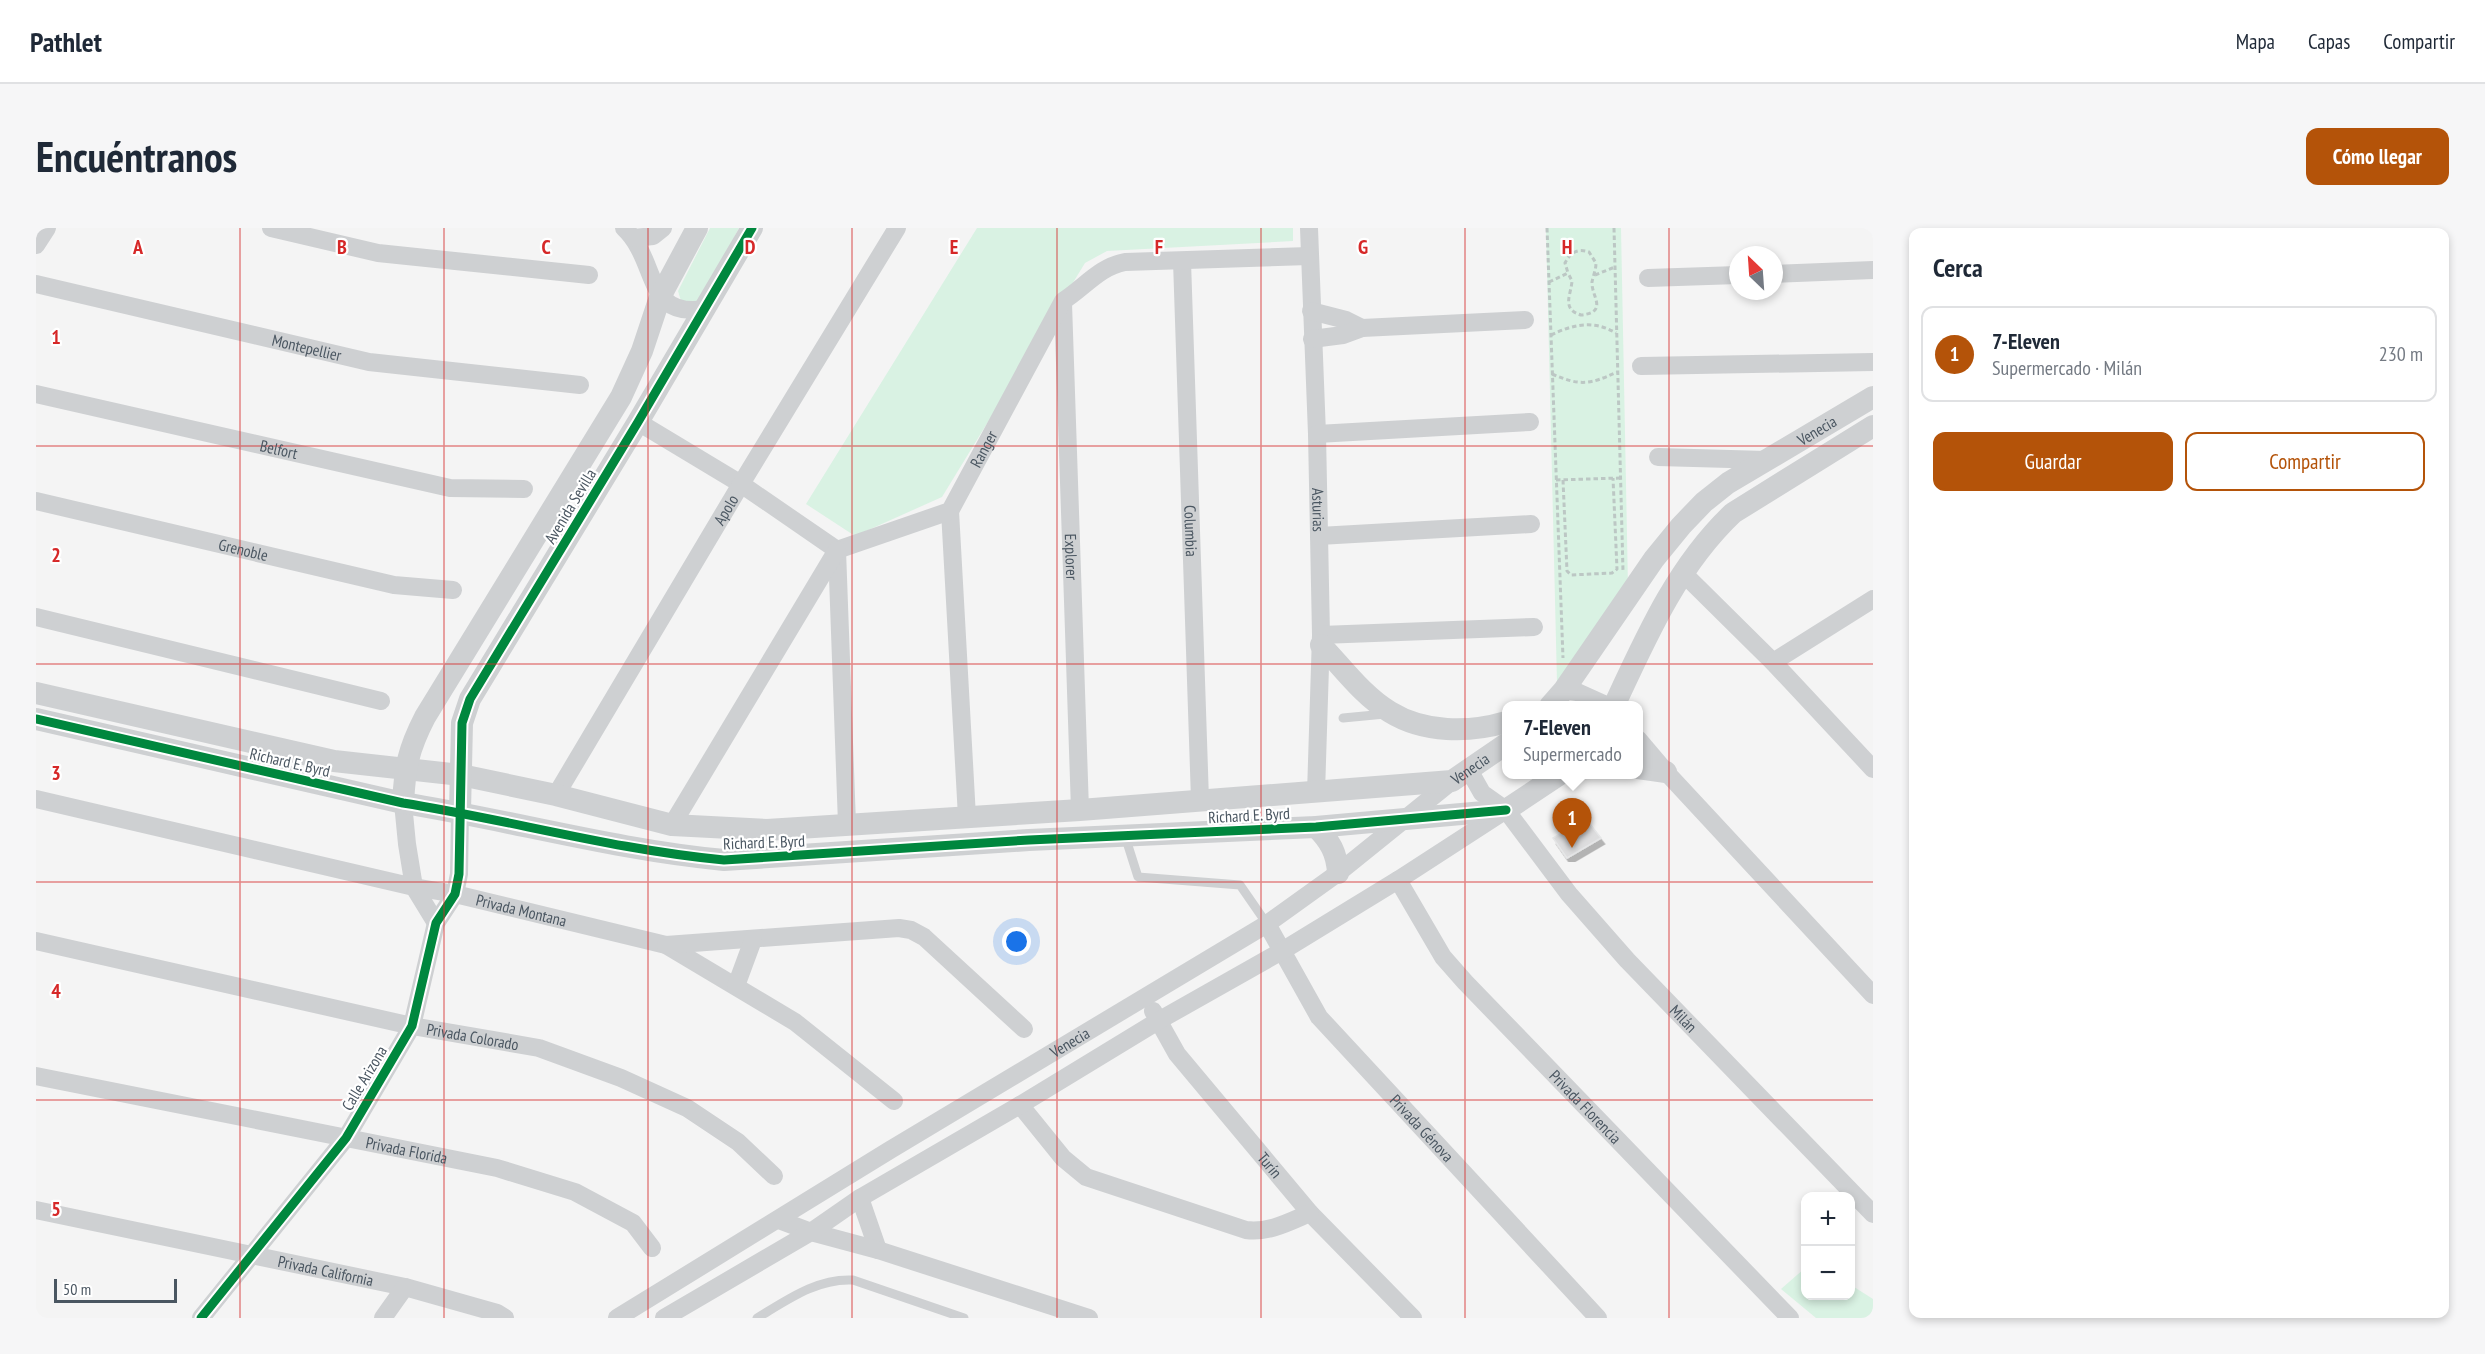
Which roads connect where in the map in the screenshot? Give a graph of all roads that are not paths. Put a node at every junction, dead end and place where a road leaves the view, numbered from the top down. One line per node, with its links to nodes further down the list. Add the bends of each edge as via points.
1 (47, 228): 9 (street)
2 (272, 228): 14 (street, via 378,253)
3 (663, 228): 8 (street, via 653,236)
4 (697, 228): 18 (street, Avenida Sevilla)
5 (752, 228): 20 (street, Avenida Sevilla)
6 (897, 228): 38 (street, Apolo)
7 (1309, 228): 10 (street, Asturias)
8 (629, 233): 18 (street, via 649,267)
9 (36, 245)
10 (1309, 256): 11 (street, Ranger); 21 (street, Asturias)
11 (1182, 261): 19 (street, Ranger, via 1114,264); 73 (street, Columbia)
12 (1873, 270): 13 (street)
13 (1783, 273)
14 (589, 274)
15 (1729, 275): 16 (street)
16 (1648, 278)
17 (36, 285): 27 (street, Montepellier, via 369,362)
18 (660, 297): 20 (street, via 681,310); 63 (street, Avenida Sevilla, via 621,397 425,717)
19 (1063, 301): 41 (street, Ranger); 75 (street, Explorer)
20 (705, 309): 30 (street, Avenida Sevilla)
21 (1311, 311): 23 (street); 24 (street, Asturias)
22 (1526, 320): 23 (street)
23 (1362, 328): 24 (street)
24 (1312, 339): 33 (street, Asturias)
25 (1873, 362): 26 (street)
26 (1641, 366)
27 (580, 385)
28 (36, 394): 39 (street, Belfort, via 450,488)
29 (1873, 398): 34 (street, Venecia)
30 (638, 422): 38 (street); 67 (street, Avenida Sevilla, via 470,699 462,723)
31 (1530, 422): 33 (street)
32 (1873, 426): 37 (street, Venecia)
33 (1317, 434): 43 (street, Asturias)
34 (1801, 440): 36 (street, Venecia); 37 (street)
35 (1658, 458): 36 (street)
36 (1766, 460): 53 (street, Venecia, via 1728,483 1681,526 1624,599)
37 (1814, 463): 45 (street, Venecia, via 1733,513)
38 (741, 484): 44 (street); 71 (street, Apolo)
39 (524, 489)
40 (36, 501): 46 (street, Grenoble, via 394,585)
41 (950, 511): 44 (street); 78 (street)
42 (1531, 524): 43 (street)
43 (1319, 536): 50 (street, Asturias)
44 (837, 550): 80 (street); 81 (street)
45 (1683, 573): 51 (street); 56 (street, Venecia)
46 (453, 590)
47 (1873, 598): 51 (street)
48 (36, 617): 54 (street)
49 (1534, 627): 50 (street)
50 (1321, 640): 57 (street, via 1364,690); 70 (street, Asturias)
51 (1773, 662): 65 (street)
52 (36, 693): 63 (street, Richard E. Byrd, via 334,761)
53 (1557, 698): 55 (street, via 1577,692)
54 (381, 700)
55 (1598, 701)
56 (1616, 701)
57 (1391, 713): 58 (lane); 60 (street, via 1426,726 1456,730)
58 (1343, 718)
59 (36, 719): 74 (street, Richard E. Byrd)
60 (1502, 723)
61 (1643, 745): 66 (street)
62 (1502, 747): 68 (street, Venecia)
63 (404, 769): 67 (street, Richard E. Byrd); 74 (street, Avenida Sevilla)
64 (1643, 769): 66 (street)
65 (1873, 769)
66 (1666, 772): 95 (street)
67 (461, 775): 71 (street, Richard E. Byrd); 77 (street, Avenida Sevilla)
68 (1461, 776): 70 (street, Richard E. Byrd); 76 (street, Milán); 79 (street, Venecia)
69 (1552, 779): 76 (street, Venecia)
70 (1316, 793): 73 (street, Richard E. Byrd)
71 (556, 795): 81 (street, Richard E. Byrd)
72 (36, 799): 86 (street, Privada Montana)
73 (1200, 800): 75 (street, Richard E. Byrd)
74 (403, 803): 77 (street, Richard E. Byrd); 86 (street)
75 (1080, 810): 78 (street, Richard E. Byrd)
76 (1506, 810): 79 (street, Richard E. Byrd); 85 (street, Venecia); 108 (street, Milán, via 1569,894 1627,960)
77 (460, 812): 83 (street, Richard E. Byrd, via 675,855 724,860); 87 (street, Calle Arizona)
78 (967, 817): 80 (street, Richard E. Byrd)
79 (1407, 819): 82 (street, Richard E. Byrd); 84 (street, Venecia)
80 (847, 824): 81 (street, Richard E. Byrd, via 767,830)
81 (672, 825)
82 (1316, 827): 83 (street, Richard E. Byrd); 84 (street, via 1333,849)
83 (1125, 836): 89 (lane, via 1138,877 1240,885)
84 (1338, 873): 89 (street, Venecia)
85 (1398, 880): 93 (street, Venecia); 125 (street, Privada Florencia, via 1443,957 1465,982)
86 (414, 887): 87 (street, Privada Montana); 88 (street)
87 (455, 894): 88 (street, Calle Arizona); 92 (street, Privada Montana)
88 (436, 923): 98 (street, Calle Arizona)
89 (1267, 924): 93 (street, Privada Génova); 96 (street, Venecia)
90 (753, 940): 92 (street); 94 (street); 99 (street, via 912,930)
91 (36, 941): 98 (street, Privada Colorado)
92 (666, 945): 94 (street, Privada Montana)
93 (1282, 951): 97 (street, Venecia); 124 (street, Privada Génova, via 1319,1017)
94 (736, 986): 101 (street, Privada Montana, via 795,1022)
95 (1873, 995)
96 (1145, 998): 97 (street, Turín); 109 (street, Venecia)
97 (1158, 1021): 102 (street, Venecia); 107 (street, Turín, via 1177,1054)
98 (412, 1026): 103 (street, Calle Arizona); 104 (street, Privada Colorado, via 539,1048 621,1078 687,1108 738,1142)
99 (1024, 1029)
100 (36, 1076): 103 (street, Privada Florida)
101 (894, 1101)
102 (1020, 1105): 105 (street, Venecia); 107 (street, via 1063,1158 1086,1177 1246,1230 1272,1229)
103 (346, 1138): 111 (street, Privada Florida, via 497,1168 575,1192 633,1222); 113 (street, Calle Arizona)
104 (774, 1176)
105 (860, 1198): 110 (street, Venecia); 112 (street)
106 (36, 1210): 113 (street, Privada California)
107 (1310, 1213): 123 (street, Turín)
108 (1873, 1214)
109 (778, 1220): 110 (street); 118 (street, Venecia)
110 (811, 1232): 112 (street); 119 (street, Venecia)
111 (652, 1248)
112 (878, 1250): 122 (street)
113 (251, 1256): 114 (street, Privada California); 115 (street, Calle Arizona)
114 (405, 1287): 116 (street); 117 (street, Privada California, via 497,1312)
115 (201, 1318)
116 (382, 1318)
117 (505, 1318)
118 (617, 1318)
119 (664, 1318)
120 (757, 1318): 121 (lane, via 798,1293 842,1279)
121 (964, 1318)
122 (1089, 1318)
123 (1413, 1318)
124 (1598, 1318)
125 (1790, 1318)

